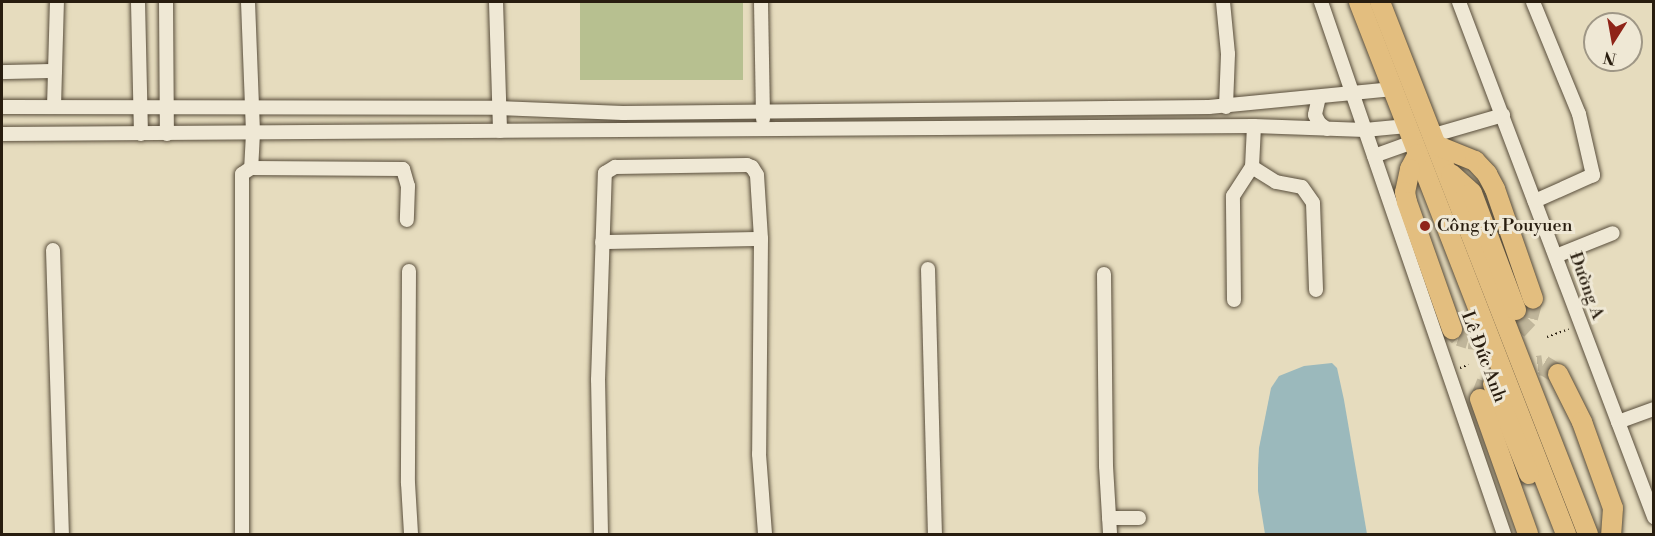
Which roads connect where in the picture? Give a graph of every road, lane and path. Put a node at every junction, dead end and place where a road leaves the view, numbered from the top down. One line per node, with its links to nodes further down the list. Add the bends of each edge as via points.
1 (57, 2): 17 (street)
2 (138, 2): 14 (street)
3 (166, 2): 15 (street)
4 (248, 2): 22 (street)
5 (496, 2): 28 (street)
6 (761, 2): 30 (street)
7 (1223, 2): 23 (street, via 1228,54)
8 (1321, 2): 20 (street)
9 (1359, 2): 19 (highway, Lê Đức Anh)
10 (1380, 2): 16 (highway)
11 (1393, 2): 16 (highway, via 1397,17)
12 (1459, 2): 31 (street, Đường A)
13 (1533, 2): 47 (street, via 1579,114 1593,175)
14 (139, 23): 15 (street); 26 (street)
15 (166, 23): 27 (street)
16 (1394, 36): 43 (highway)
17 (55, 71): 18 (street); 25 (street)
18 (2, 72)
19 (1393, 89): 20 (street); 42 (highway, Lê Đức Anh)
20 (1353, 95): 21 (street); 37 (street)
21 (1319, 97): 23 (street); 35 (street, via 1315,115)
22 (252, 106): 27 (street); 28 (street); 38 (street)
23 (1226, 106): 29 (street)
24 (2, 107): 25 (street)
25 (54, 107): 26 (street)
26 (141, 107): 27 (street); 40 (street)
27 (167, 107): 41 (street)
28 (497, 108): 30 (street, via 623,113); 36 (street)
29 (955, 110): 30 (street); 33 (street)
30 (762, 112): 34 (street)
31 (1503, 115): 43 (street); 47 (street, Đường A)
32 (1254, 126): 33 (street); 35 (street); 45 (street)
33 (954, 128): 34 (street)
34 (764, 129): 36 (street)
35 (1327, 129): 37 (street)
36 (500, 130): 38 (street)
37 (1365, 130): 42 (street); 44 (street)
38 (253, 133): 41 (street); 46 (street)
39 (2, 134): 40 (street)
40 (141, 134): 41 (street)
41 (167, 134)
42 (1413, 140): 44 (street); 61 (highway, via 1407,202); 72 (highway, Lê Đức Anh, via 1428,178 1425,207 1512,435 1540,500)
43 (1436, 141): 58 (highway, via 1475,161 1487,174); 71 (highway, via 1449,173 1472,193 1578,479)
44 (1374, 156): 80 (street)
45 (1252, 167): 57 (street, via 1276,182 1302,187 1313,203); 59 (street, via 1233,196)
46 (250, 168): 48 (street, via 403,169 408,186); 74 (street, via 242,174)
47 (1535, 201): 53 (street, Đường A)
48 (407, 220)
49 (1613, 233): 53 (street)
50 (761, 239): 51 (street); 51 (street, via 758,182 752,167 615,167 605,174); 77 (street, via 759,454)
51 (602, 242): 76 (street, via 598,380)
52 (53, 250): 73 (street)
53 (1556, 256): 60 (street, Đường A)
54 (928, 269): 78 (street)
55 (409, 271): 75 (street)
56 (1104, 274): 69 (street)
57 (1316, 290)
58 (1533, 299)
59 (1234, 300)
60 (1581, 324): 62 (path); 66 (street, Đường A)
61 (1452, 329)
62 (1547, 337)
63 (1558, 374): 82 (highway, via 1582,422 1613,508)
64 (1480, 399): 81 (highway)
65 (1653, 409): 66 (street)
66 (1618, 422): 67 (street, Đường A)
67 (1649, 488): 68 (street, Đường A)
68 (1653, 517)
69 (1109, 518): 70 (street); 79 (street)
70 (1139, 518)
71 (1585, 527)
72 (1564, 531)
73 (62, 534)
74 (242, 534)
75 (411, 534)
76 (601, 534)
77 (765, 534)
78 (935, 534)
79 (1110, 534)
80 (1504, 534)
81 (1528, 534)
82 (1611, 534)

